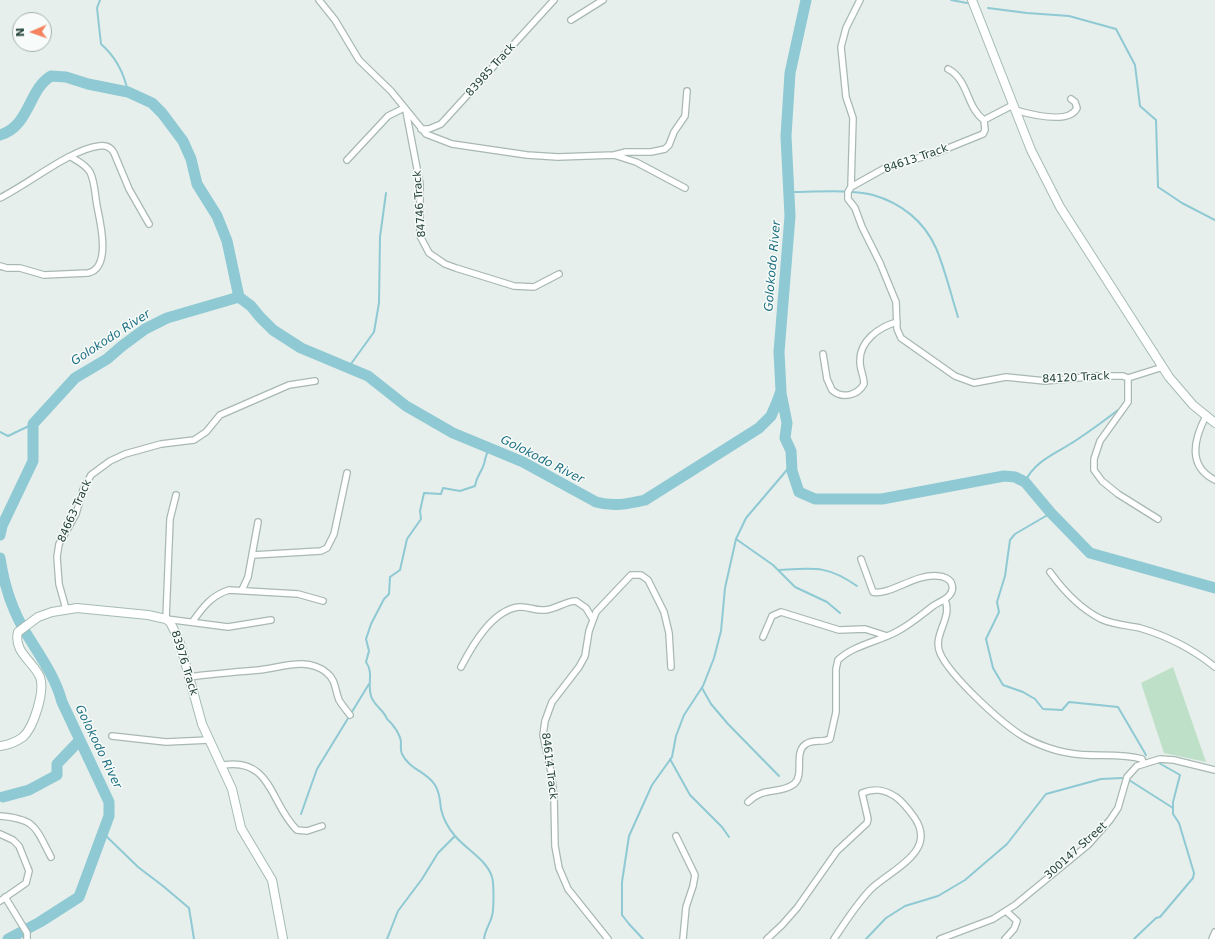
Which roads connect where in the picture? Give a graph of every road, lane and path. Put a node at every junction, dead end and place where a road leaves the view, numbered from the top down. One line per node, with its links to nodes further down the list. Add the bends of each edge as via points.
1 (319, 0): 11 (street, via 335,20 359,60 391,91)
2 (554, 0): 13 (street, 83985 Track, via 441,124)
3 (603, 0): 6 (street)
4 (860, 0): 17 (street, 84120 Track, via 846,28 841,47 846,97 853,118)
5 (972, 0): 10 (street)
6 (571, 20)
7 (948, 69): 12 (street, via 959,78 976,112)
8 (687, 91): 14 (street, via 685,116 665,149)
9 (1071, 99): 10 (street, via 1077,108 1065,116 1038,117)
10 (1014, 107): 12 (street); 25 (street, via 1039,168 1060,207)
11 (405, 109): 13 (street); 16 (street, via 388,116); 22 (street, 84746 Track, via 420,184 420,236 429,253 450,266 514,286 534,287)
12 (984, 120): 17 (street, 84613 Track, via 983,134 936,153 885,168)
13 (421, 129): 14 (street, via 426,134 452,144 494,151 558,157)
14 (614, 155): 18 (street, via 636,162)
15 (71, 157): 19 (street); 20 (street, via 98,146 111,148 129,189); 21 (street, via 86,167 93,183 104,239 98,266 88,273 44,275 25,269)
16 (347, 160)
17 (851, 187): 23 (street, 84120 Track, via 848,199 855,208 896,302)
18 (685, 188)
19 (0, 198)
20 (149, 224)
21 (0, 266)
22 (559, 274)
23 (897, 322): 24 (street, via 876,330 862,350 860,359 864,384 853,394 844,396 832,390 827,379); 26 (street, 84120 Track, via 901,338 965,381 974,383 1006,377 1045,381 1098,376)
24 (823, 354)
25 (1163, 367): 26 (street, 84120 Track); 28 (street, via 1178,388)
26 (1128, 378): 33 (street, via 1128,402 1100,441 1094,459 1094,470 1102,481 1118,494)
27 (315, 381): 41 (street, 84663 Track, via 289,385 220,415 206,432 194,440 125,454 110,461 92,475 79,498 76,514 59,544 58,573)
28 (1206, 416): 29 (street); 31 (street, via 1196,439 1196,457 1202,472)
29 (1215, 423)
30 (347, 472): 35 (street, via 334,534 327,548 321,551)
31 (1215, 480)
32 (176, 495): 42 (street, via 170,519)
33 (1158, 519)
34 (258, 522): 35 (street)
35 (253, 555): 38 (street)
36 (860, 559): 39 (street, via 870,589 874,592 883,592 926,576 937,576 948,579 952,584)
37 (1050, 572): 50 (street, via 1063,590 1090,613 1102,619 1157,634 1200,654)
38 (242, 590): 40 (street, via 298,594); 45 (street, via 220,592 202,608)
39 (945, 600): 46 (street, via 933,606 914,622); 56 (street, via 948,610 938,646 941,655 961,682 1017,732 1025,738 1068,753 1136,757 1142,759)
40 (323, 601)
41 (66, 609): 42 (street, 83976 Track, via 113,610); 55 (street, 83976 Track, via 38,618 18,632 18,645 39,676 42,689 33,723 26,733 13,742)
42 (166, 618): 45 (street); 51 (street, 83976 Track, via 179,640)
43 (592, 618): 48 (street, via 586,608 576,601 543,610 513,608 492,621 472,645); 49 (street, 84614 Track, via 626,578 634,574 644,577 664,612 669,633); 71 (street, 84614 Track, via 585,656 552,702 543,735 551,772 555,846 559,868 568,889)
44 (271, 620): 45 (street, via 228,627)
45 (193, 621)
46 (887, 636): 47 (street, via 865,629 839,630 781,612 772,616); 59 (street, via 851,650 838,660 836,712 831,738 828,741 808,742 803,747 796,781 785,788 757,793)
47 (763, 638)
48 (461, 667)
49 (671, 667)
50 (1215, 668)
51 (188, 678): 52 (street, via 305,664 327,672 333,680 339,700); 54 (street, 83976 Track)
52 (350, 714)
53 (112, 736): 54 (street, via 166,742)
54 (209, 740): 57 (street, 83976 Track)
55 (0, 746)
56 (1143, 764): 58 (street, 300147 Street, via 1160,759 1174,760); 67 (street, 300147 Street, via 1129,774 1118,808 1102,831)
57 (223, 765): 61 (street, via 242,765 259,773 297,830 307,831); 70 (street, 83976 Track, via 234,793 241,828 272,880)
58 (1215, 770)
59 (748, 802)
60 (0, 816): 64 (street, via 28,821 36,829)
61 (322, 826)
62 (0, 834): 65 (street, via 17,843 29,871 26,883)
63 (676, 836): 72 (street, via 695,875 694,886 686,907)
64 (51, 857)
65 (5, 897): 66 (street); 69 (street)
66 (0, 901)
67 (1006, 911): 75 (street, 300147 Street, via 993,919); 76 (street, via 1017,920 1014,929)
68 (1215, 932): 77 (street)
69 (27, 936)
70 (283, 939)
71 (608, 939)
72 (683, 939)
73 (767, 939): 74 (street, via 797,908 837,851 867,822 862,793 870,790 883,791 907,807 919,824 922,839 907,862 884,878 858,903)
74 (834, 939)
75 (940, 939)
76 (1005, 939)
77 (1212, 939)

